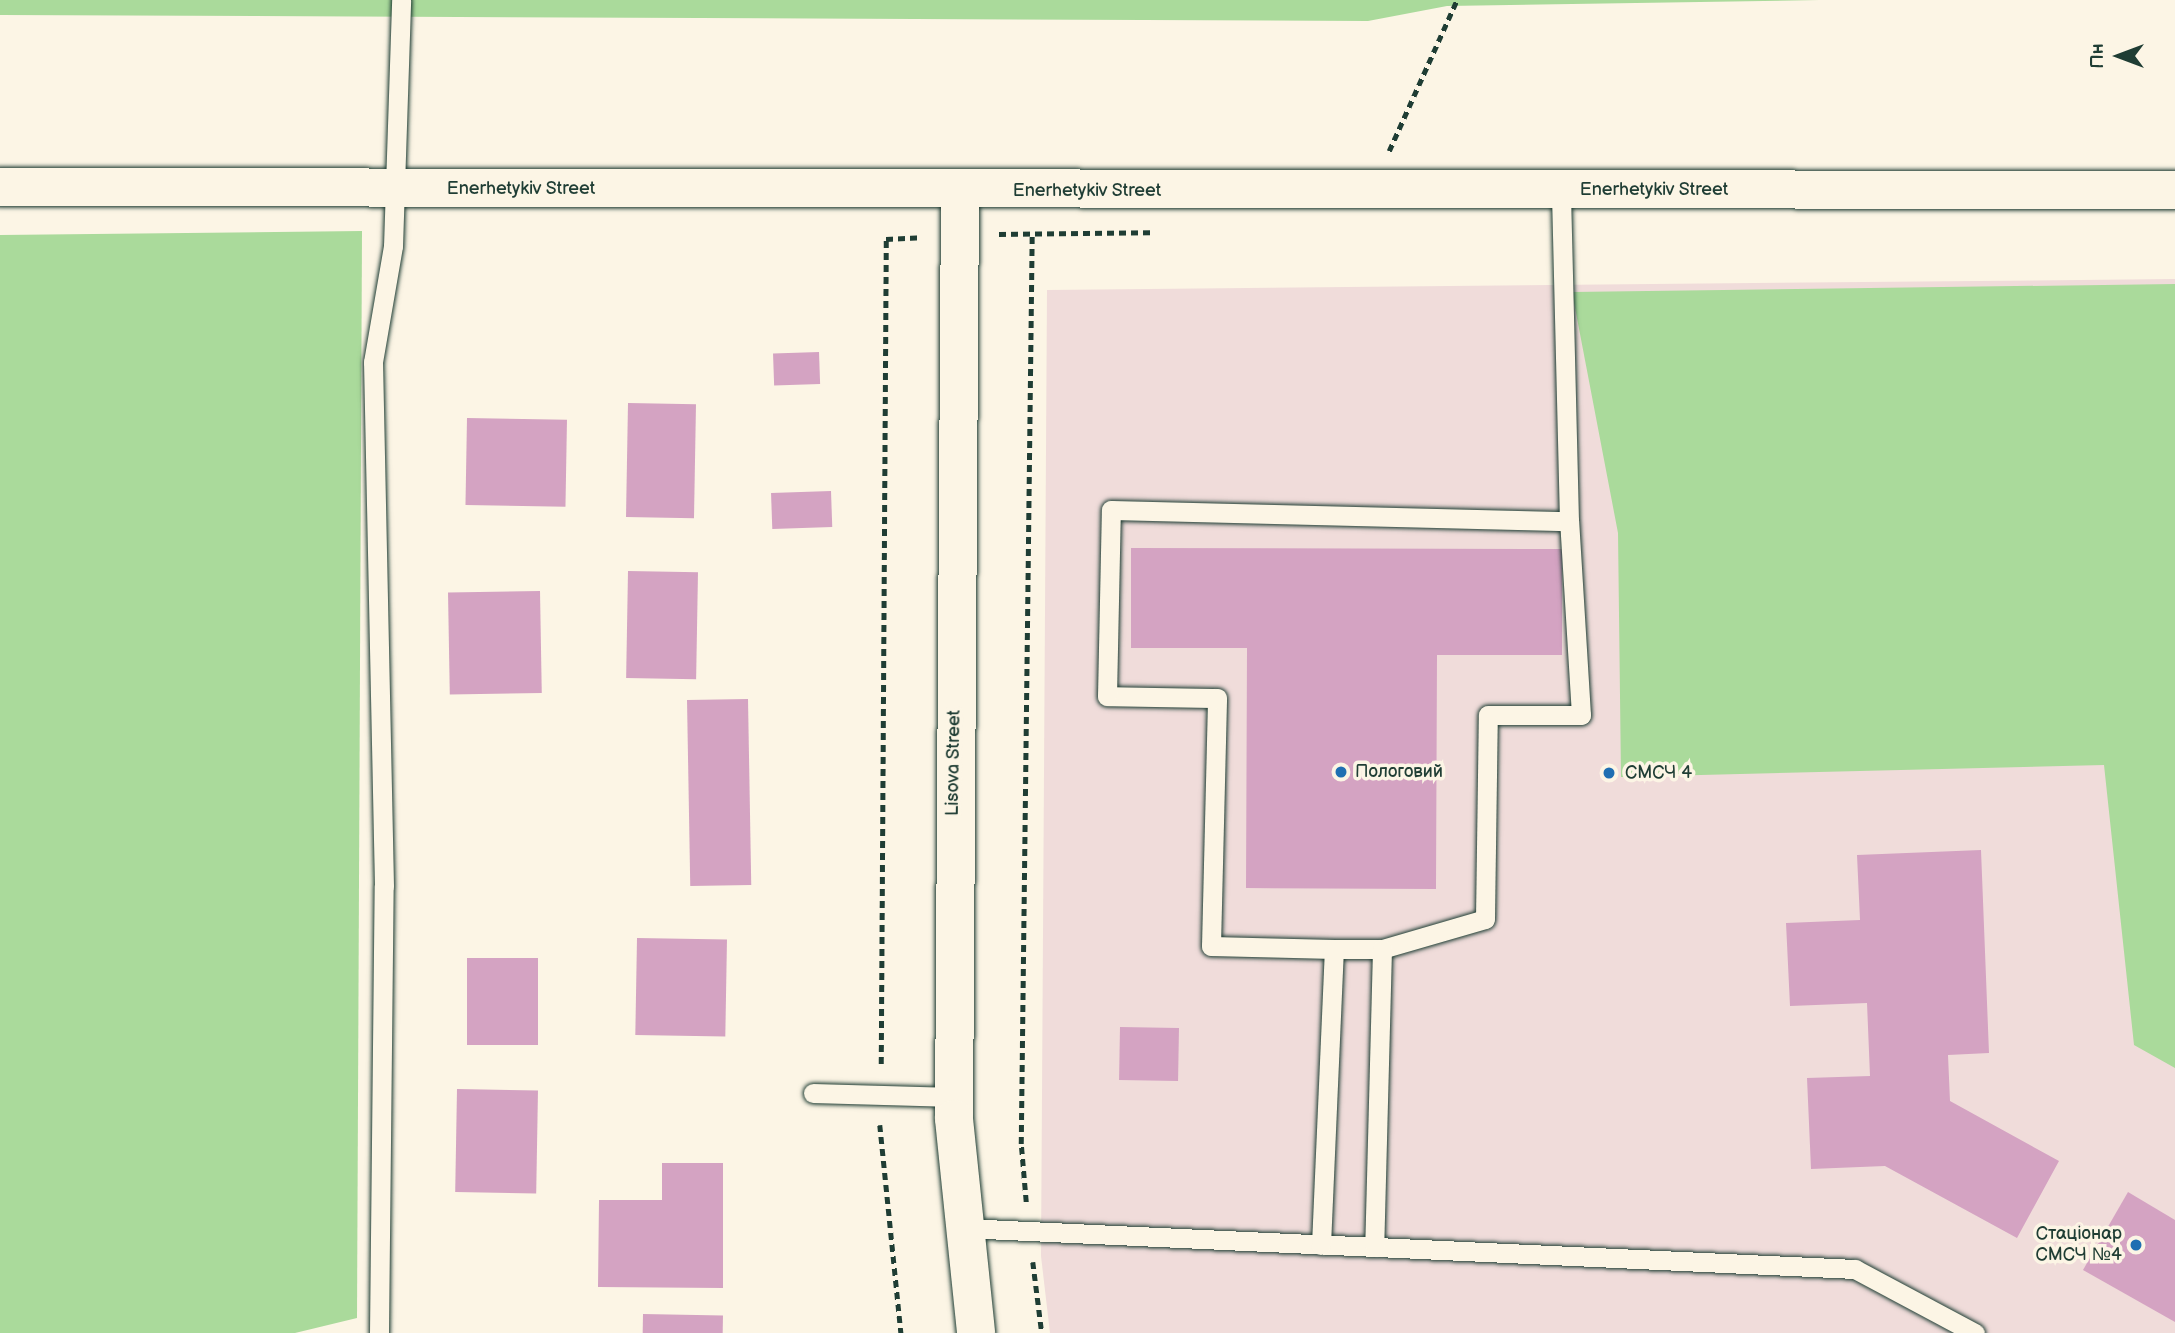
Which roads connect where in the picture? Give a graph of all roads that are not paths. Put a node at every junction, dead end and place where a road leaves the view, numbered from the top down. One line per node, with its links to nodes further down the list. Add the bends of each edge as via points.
1 (401, 0): 3 (lane)
2 (0, 187): 3 (main road, Enerhetykiv Street)
3 (393, 188): 6 (main road, Enerhetykiv Street); 15 (lane, via 393,246 373,362 384,886)
4 (1561, 190): 5 (main road, Enerhetykiv Street); 6 (main road, Enerhetykiv Street); 7 (lane)
5 (2175, 190)
6 (960, 191): 11 (main road, Lisova Street)
7 (1569, 521): 8 (lane, via 1111,510 1107,696 1217,698 1211,946); 9 (lane, via 1581,715 1488,715 1485,919)
8 (1334, 949): 9 (lane); 13 (lane)
9 (1382, 949): 14 (lane)
10 (813, 1093): 11 (lane)
11 (954, 1097): 12 (main road, Lisova Street)
12 (963, 1228): 13 (lane); 16 (main road, Lisova Street)
13 (1321, 1245): 14 (lane)
14 (1374, 1247): 17 (lane, via 1855,1269)
15 (379, 1333)
16 (975, 1333)
17 (1975, 1333)

